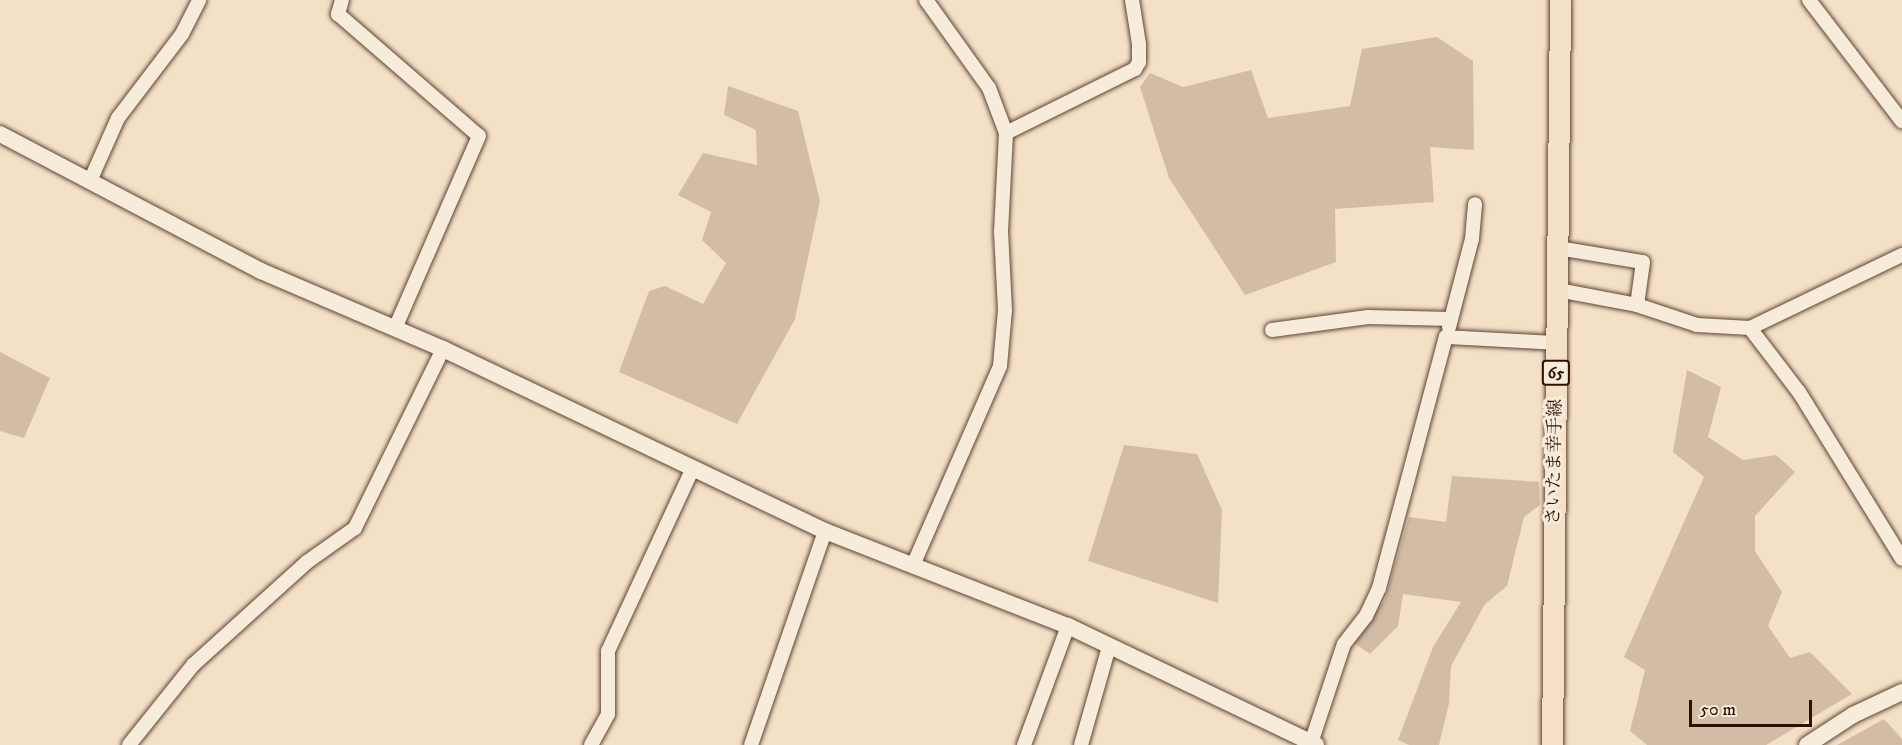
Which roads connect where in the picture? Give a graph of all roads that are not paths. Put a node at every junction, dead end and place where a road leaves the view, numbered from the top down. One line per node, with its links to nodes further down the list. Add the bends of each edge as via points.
1 (199, 0): 10 (street, via 182,34 118,118)
2 (342, 0): 17 (street, via 338,14 479,136)
3 (926, 0): 8 (street, via 989,88)
4 (1132, 0): 8 (street, via 1139,53 1135,69)
5 (1560, 0): 12 (main road, さいたま幸手線 / 65)
6 (1809, 0): 7 (street)
7 (1902, 121)
8 (1006, 133): 26 (street, via 1001,232 1005,310 1000,366)
9 (0, 134): 10 (street)
10 (90, 181): 17 (street, via 261,271)
11 (1475, 204): 16 (street, via 1472,239)
12 (1558, 248): 14 (main road, さいたま幸手線 / 65); 15 (street, via 1643,262)
13 (1902, 255): 18 (street)
14 (1558, 290): 15 (street); 21 (main road, さいたま幸手線 / 65)
15 (1637, 305): 18 (street, via 1697,325)
16 (1451, 319): 19 (street, via 1368,316); 20 (street)
17 (395, 328): 22 (street)
18 (1750, 328): 25 (street, via 1799,392)
19 (1272, 330)
20 (1446, 337): 21 (street); 30 (street, via 1378,588 1366,616 1344,644)
21 (1557, 344): 36 (main road, さいたま幸手線 / 65)
22 (443, 349): 23 (street); 31 (street, via 355,528 307,562 193,665)
23 (693, 468): 24 (street); 32 (street, via 609,651 609,714)
24 (825, 531): 26 (street); 33 (street)
25 (1902, 559)
26 (914, 563): 27 (street)
27 (1068, 626): 28 (street); 34 (street)
28 (1109, 647): 30 (street); 35 (street)
29 (1902, 692): 37 (street, via 1853,715)
30 (1314, 744)
31 (129, 745)
32 (591, 745)
33 (751, 745)
34 (1024, 745)
35 (1081, 745)
36 (1552, 745)
37 (1807, 745)

